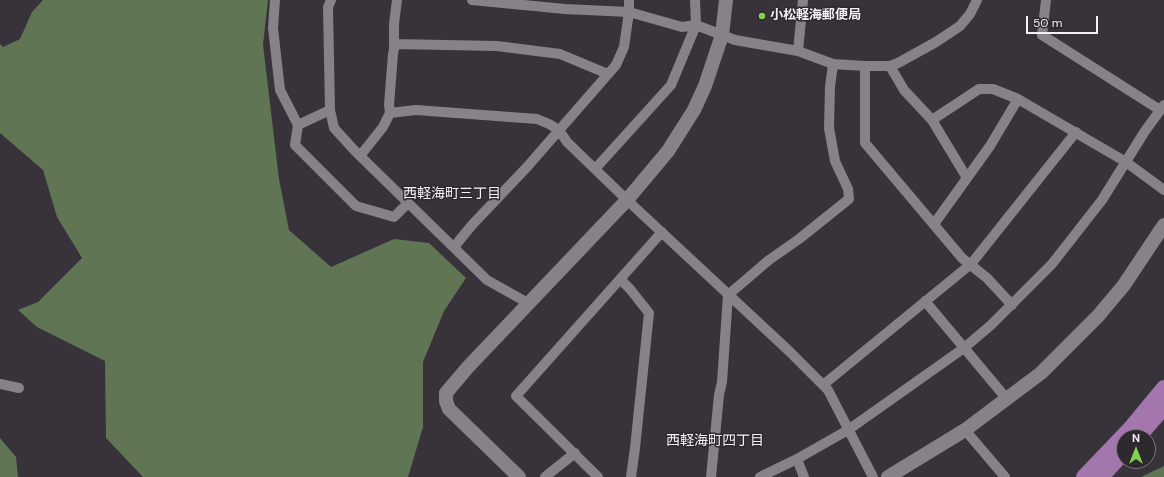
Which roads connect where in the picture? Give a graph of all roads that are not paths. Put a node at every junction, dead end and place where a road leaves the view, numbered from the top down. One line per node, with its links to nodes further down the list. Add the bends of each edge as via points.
1 (276, 0): 25 (street, via 274,28 280,90)
2 (331, 0): 22 (street, via 328,7)
3 (397, 0): 14 (street)
4 (472, 0): 11 (street)
5 (629, 0): 11 (street)
6 (695, 0): 12 (street)
7 (726, 0): 13 (street)
8 (803, 0): 15 (street)
9 (977, 0): 18 (street, via 960,26)
10 (1046, 0): 21 (street, via 1042,35)
11 (629, 12): 12 (street, via 682,27); 19 (street, via 624,48)
12 (696, 25): 13 (street); 30 (street, via 671,85)
13 (722, 35): 15 (street, via 735,40); 33 (street, via 694,110 668,151)
14 (394, 44): 19 (street, via 497,46 560,54); 23 (street)
15 (798, 51): 16 (street)
16 (833, 64): 17 (street); 41 (street, via 829,128 835,160 848,189 849,199)
17 (865, 66): 18 (street); 35 (street, via 865,143)
18 (890, 66): 24 (street, via 904,90)
19 (608, 74): 26 (street)
20 (1018, 98): 24 (street, via 993,89 979,89); 27 (street); 31 (street, via 990,146)
21 (1162, 107): 29 (street)
22 (330, 110): 25 (street); 28 (street, via 334,128)
23 (390, 113): 26 (street, via 416,110 537,119); 28 (street)
24 (932, 120): 31 (street)
25 (298, 125): 34 (street, via 295,145 356,206 394,217)
26 (559, 130): 30 (street, via 567,142); 38 (street)
27 (1076, 132): 29 (street); 39 (street)
28 (360, 156): 34 (street)
29 (1126, 162): 32 (street); 44 (street, via 1102,200 1052,264)
30 (595, 169): 33 (street)
31 (967, 178): 35 (street)
32 (1164, 190)
33 (627, 200): 37 (street); 43 (street)
34 (408, 203): 38 (street)
35 (934, 224): 39 (street, via 962,258)
36 (1164, 225): 50 (street, via 1124,286 1098,316 1041,373)
37 (662, 232): 40 (street); 41 (street)
38 (454, 246): 43 (street, via 488,280)
39 (971, 264): 42 (street); 44 (street)
40 (620, 279): 55 (street, via 516,396); 61 (street, via 648,312)
41 (728, 295): 47 (street); 62 (street)
42 (925, 301): 45 (street); 47 (street)
43 (528, 303): 58 (street, via 446,393 449,409)
44 (1012, 305): 45 (street)
45 (964, 348): 50 (street); 53 (street)
46 (0, 384): 48 (street)
47 (823, 385): 53 (street)
48 (19, 388)
49 (1164, 388): 68 (main road, via 1130,429)
50 (1006, 398): 54 (street)
51 (1164, 407): 52 (main road)
52 (1145, 429)
53 (848, 430): 56 (street); 65 (street)
54 (965, 430): 66 (street); 67 (street)
55 (575, 453): 59 (street); 60 (street)
56 (797, 459): 63 (street); 64 (street)
57 (1116, 461): 69 (main road)
58 (519, 477)
59 (545, 477)
60 (598, 477)
61 (631, 477)
62 (712, 477)
63 (760, 477)
64 (804, 477)
65 (873, 477)
66 (888, 477)
67 (1005, 477)
68 (1084, 477)
69 (1101, 477)

